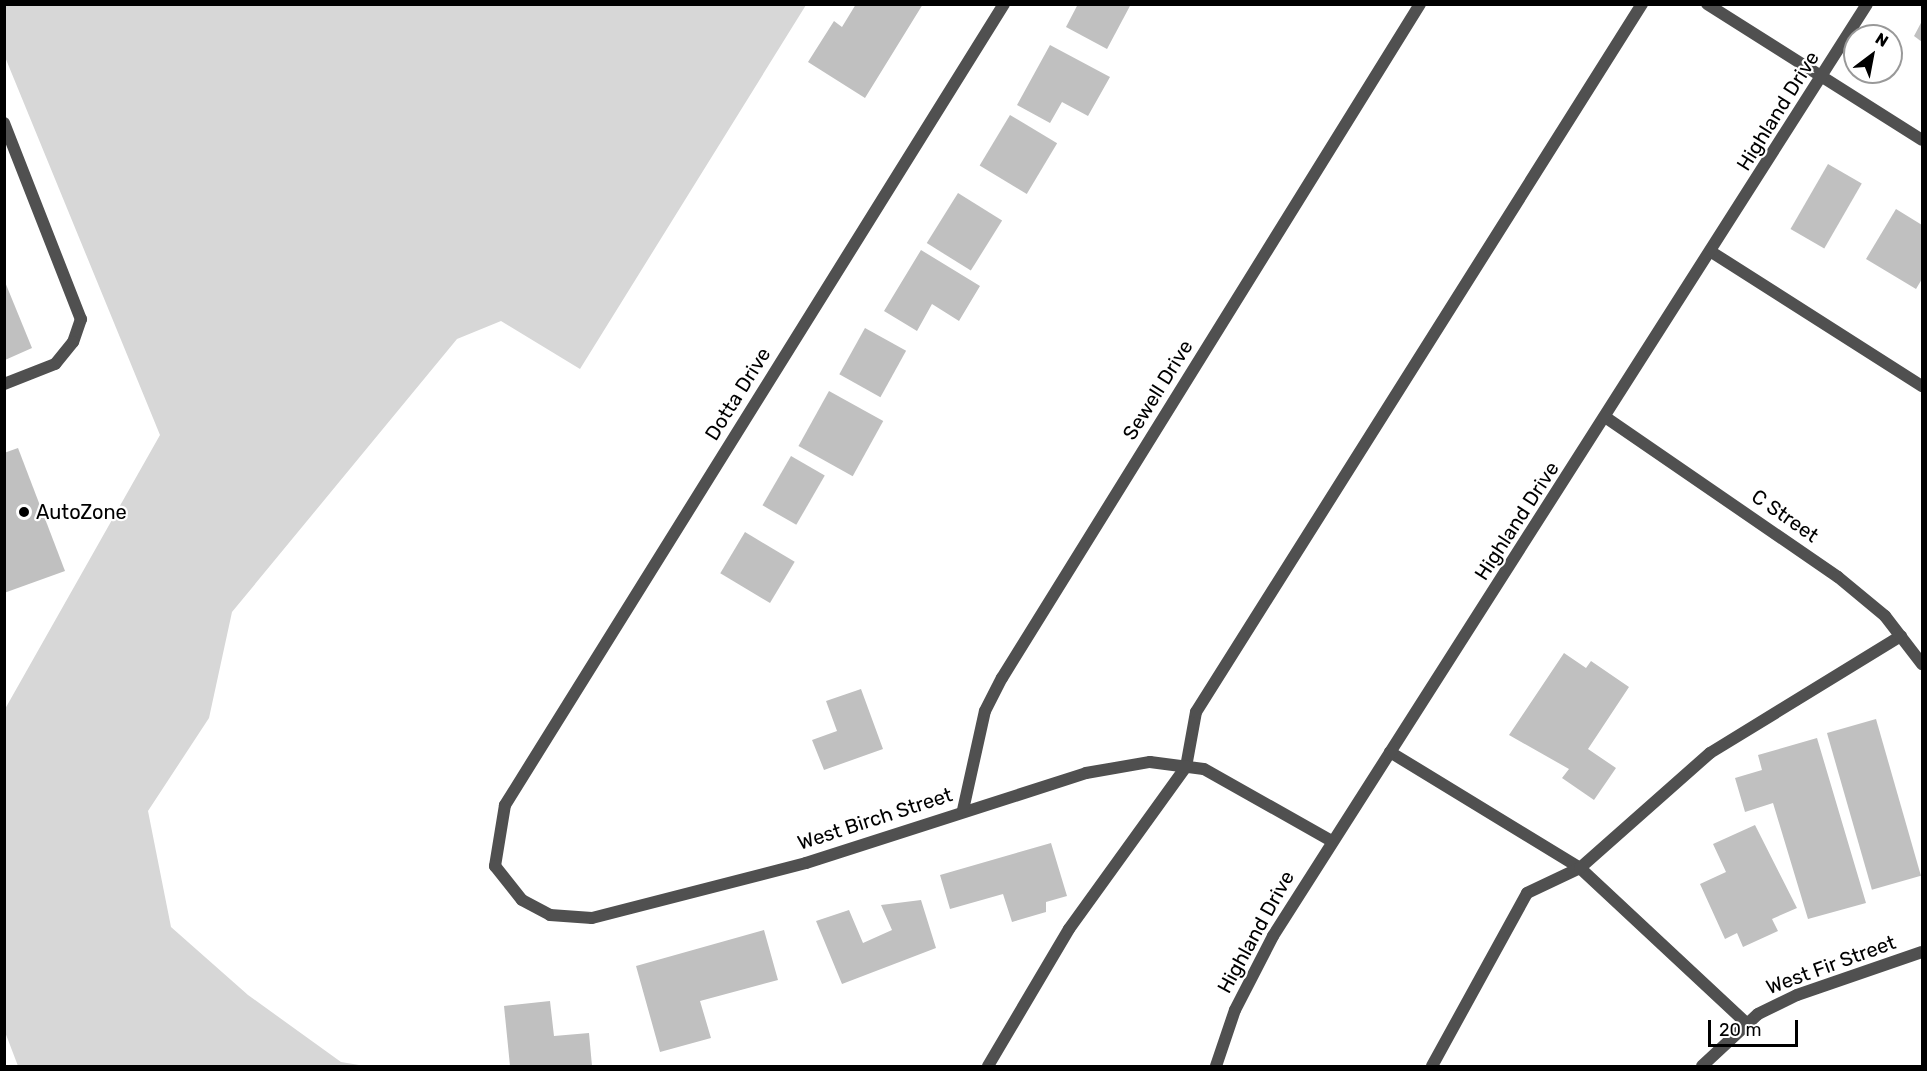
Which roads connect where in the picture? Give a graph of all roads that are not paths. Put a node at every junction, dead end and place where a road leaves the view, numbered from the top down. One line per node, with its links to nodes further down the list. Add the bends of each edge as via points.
1 (1004, 4): 17 (street, Dotta Drive)
2 (1420, 4): 18 (street, Sewell Drive, via 1002,678 985,711)
3 (1642, 4): 16 (street, via 1196,712)
4 (1707, 4): 6 (street)
5 (1867, 4): 6 (street, Highland Drive)
6 (1823, 76): 8 (street); 9 (street, Highland Drive)
7 (4, 123): 10 (street, via 81,319 73,342 55,364)
8 (1923, 140)
9 (1713, 253): 11 (street); 12 (street, Highland Drive)
10 (4, 384)
11 (1923, 386)
12 (1608, 419): 13 (street, C Street, via 1838,577); 15 (street, Highland Drive)
13 (1901, 636): 14 (street, C Street); 20 (street, via 1710,753)
14 (1923, 664)
15 (1390, 752): 19 (street, Highland Drive); 20 (street)
16 (1186, 767): 18 (street, West Birch Street, via 1150,762 1086,772); 19 (street, West Birch Street, via 1204,769 1265,799); 23 (street, via 1069,929)
17 (505, 805): 18 (street, West Birch Street, via 495,866 511,888 550,915 592,918 806,863)
18 (963, 810)
19 (1332, 841): 24 (street, Highland Drive, via 1235,1010)
20 (1580, 868): 22 (street); 25 (street, via 1527,893)
21 (1923, 952): 22 (street, West Fir Street, via 1797,995)
22 (1746, 1023): 26 (street, West Fir Street)
23 (988, 1066)
24 (1216, 1066)
25 (1432, 1066)
26 (1702, 1066)

